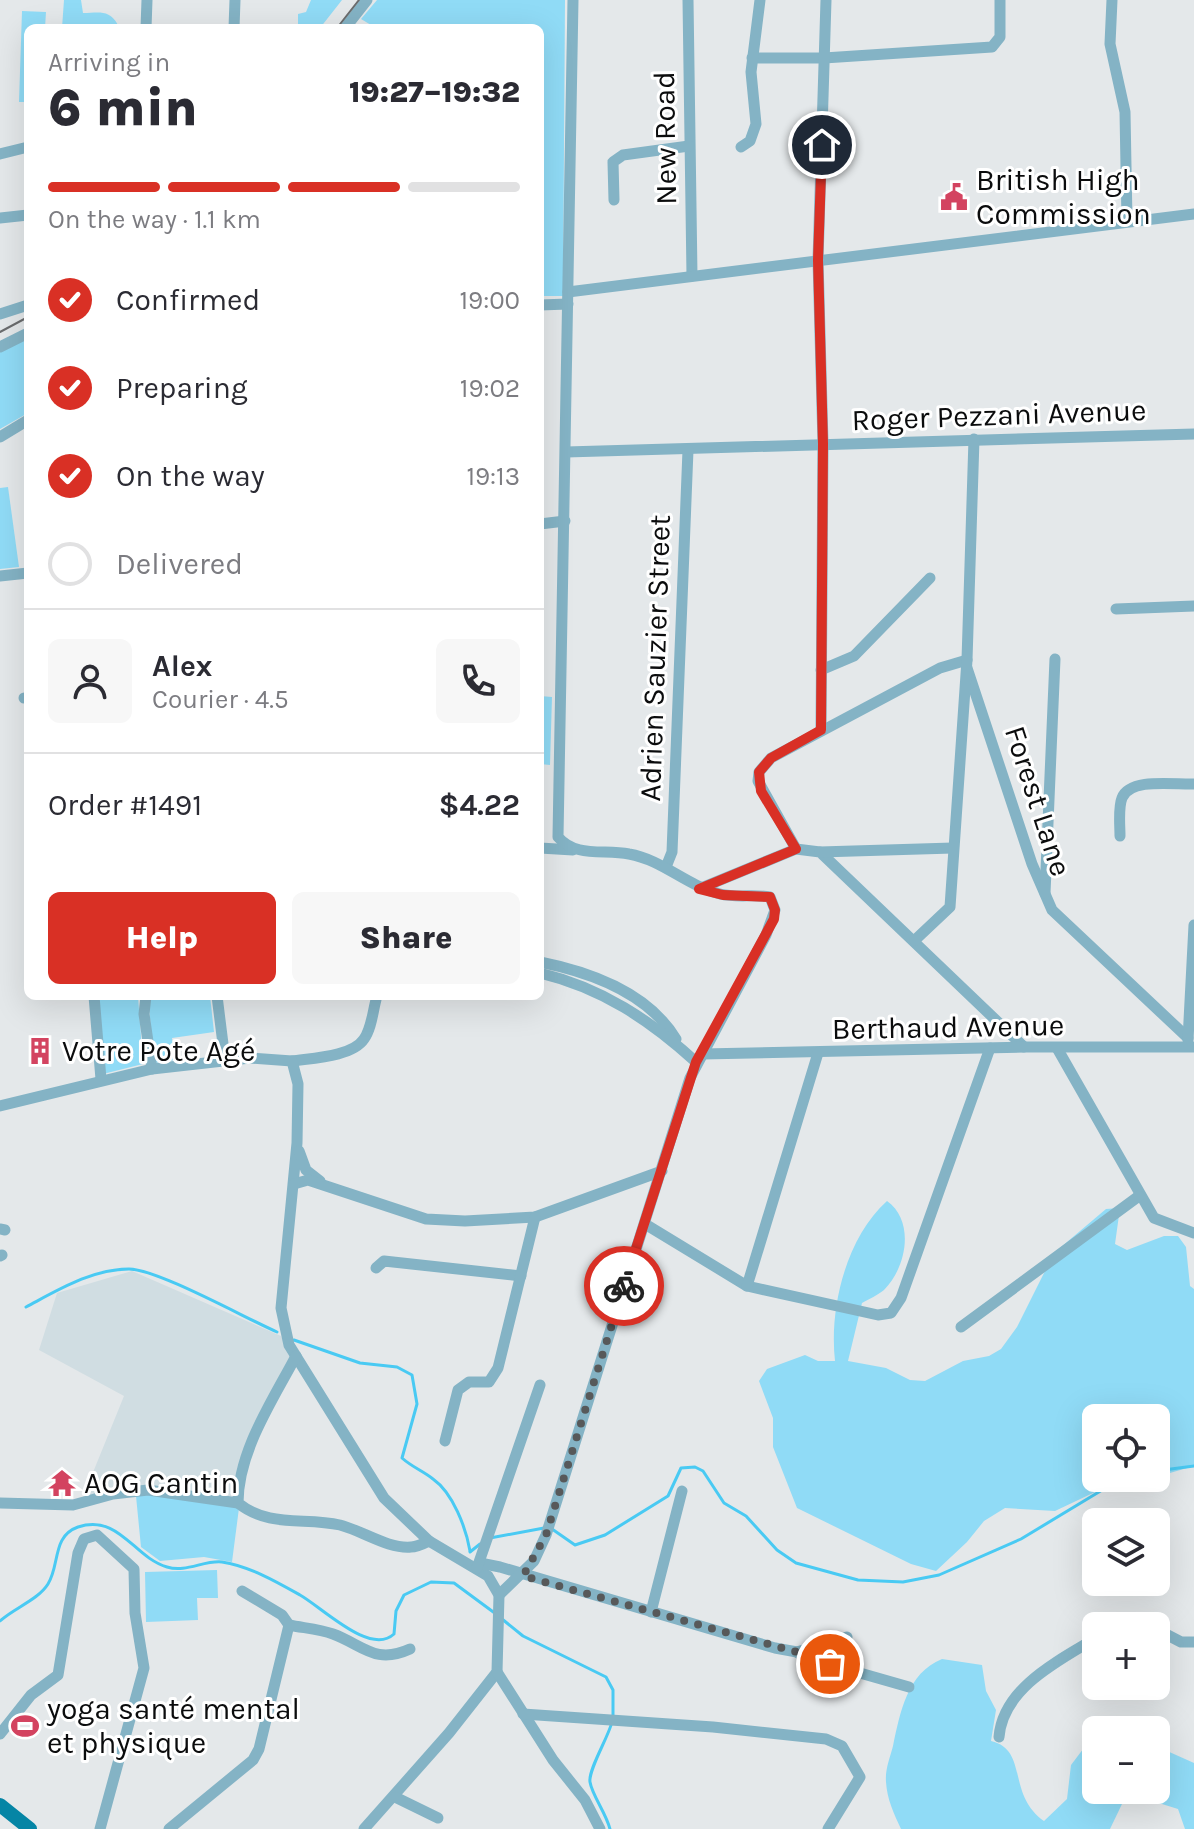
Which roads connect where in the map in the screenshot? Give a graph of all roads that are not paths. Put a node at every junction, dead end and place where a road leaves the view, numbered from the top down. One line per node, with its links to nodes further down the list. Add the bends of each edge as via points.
1 (147, 0): 10 (street)
2 (235, 0): 11 (street)
3 (367, 0): 12 (street)
4 (573, 0): 26 (street)
5 (688, 0): 15 (street, New Road)
6 (760, 0): 13 (street)
7 (826, 0): 14 (street)
8 (1000, 0): 14 (street, via 1000,37 992,47)
9 (1112, 0): 23 (street, via 1110,44 1125,112)
10 (146, 24)
11 (234, 24)
12 (348, 24)
13 (752, 58): 14 (street); 16 (street, via 756,124 750,141)
14 (824, 58): 24 (street)
15 (689, 146): 19 (street, via 623,155 613,162); 25 (street, New Road)
16 (741, 147)
17 (24, 148): 18 (street)
18 (0, 154)
19 (614, 200)
20 (1194, 214): 23 (street)
21 (24, 215): 22 (street)
22 (0, 218)
23 (1127, 221): 24 (street)
24 (818, 260): 25 (street); 36 (street)
25 (692, 276): 26 (street)
26 (568, 298): 27 (street); 38 (street)
27 (544, 304)
28 (24, 306): 29 (street)
29 (0, 314)
30 (24, 335): 31 (street)
31 (0, 347)
32 (24, 422): 34 (street)
33 (1194, 434): 35 (street, Roger Pezzani Avenue)
34 (0, 437)
35 (974, 439): 36 (street, Roger Pezzani Avenue); 47 (street)
36 (823, 444): 37 (street, Roger Pezzani Avenue); 48 (street)
37 (688, 450): 38 (street, Roger Pezzani Avenue); 57 (street, Adrien Sauzier Street, via 672,852)
38 (566, 452): 39 (street)
39 (565, 521): 40 (street); 53 (street, via 557,828)
40 (544, 524)
41 (24, 573): 42 (street)
42 (0, 576)
43 (930, 578): 48 (street, via 854,656)
44 (1194, 606): 45 (street)
45 (1116, 609)
46 (1055, 659): 59 (street)
47 (967, 664): 49 (street, via 940,668); 54 (street); 59 (street, Forest Lane)
48 (821, 670): 49 (street)
49 (821, 730): 55 (street, via 771,758 759,772 761,791)
50 (1194, 784): 51 (street, via 1127,789 1121,799)
51 (1120, 836)
52 (544, 848): 53 (street)
53 (570, 848): 57 (street, via 629,854)
54 (953, 848): 56 (street); 61 (street, via 950,907)
55 (796, 849): 56 (street); 58 (street)
56 (820, 852): 61 (street)
57 (666, 867): 58 (street)
58 (699, 889): 74 (street, via 770,897 775,910)
59 (1045, 898): 68 (street, Forest Lane)
60 (1194, 925): 68 (street)
61 (915, 940): 69 (street)
62 (544, 963): 72 (street, via 590,975 636,999 665,1021)
63 (544, 974): 72 (street, via 624,1005)
64 (94, 1000): 78 (street)
65 (146, 1000): 77 (street)
66 (218, 1000): 75 (street)
67 (376, 1000): 76 (street, via 360,1044)
68 (1190, 1045): 71 (street, Berthaud Avenue)
69 (1024, 1047): 70 (street, Berthaud Avenue); 71 (street, Berthaud Avenue)
70 (990, 1048): 73 (street, Berthaud Avenue); 91 (street, via 901,1298 891,1313 878,1315)
71 (1057, 1048): 85 (street)
72 (682, 1049): 74 (street)
73 (818, 1053): 74 (street, Berthaud Avenue); 91 (street)
74 (699, 1058): 81 (street)
75 (225, 1060): 76 (street); 77 (street)
76 (292, 1061): 80 (street, via 297,1073)
77 (152, 1069): 78 (street)
78 (101, 1079): 79 (street)
79 (0, 1106)
80 (297, 1143): 82 (street); 83 (street)
81 (662, 1171): 86 (street); 87 (street)
82 (309, 1172): 83 (street); 84 (street)
83 (294, 1179): 84 (street); 93 (street, via 281,1308)
84 (324, 1184): 86 (street, via 426,1219)
85 (1139, 1196): 88 (street, via 1154,1218); 92 (street)
86 (535, 1217): 90 (street)
87 (645, 1224): 91 (street); 101 (street, via 546,1535)
88 (1194, 1233)
89 (376, 1268): 90 (street, via 384,1261)
90 (521, 1276): 95 (street, via 498,1368 489,1382 469,1382 458,1390)
91 (747, 1286)
92 (961, 1327)
93 (296, 1356): 98 (street, via 249,1451 238,1482); 99 (street, via 370,1480)
94 (540, 1385): 100 (street)
95 (445, 1441)
96 (682, 1491): 104 (street)
97 (0, 1503): 98 (street, via 73,1505 148,1490)
98 (238, 1503): 99 (street, via 271,1519 337,1524 394,1546 413,1548)
99 (429, 1541): 100 (street)
100 (477, 1568): 101 (street, via 485,1564); 103 (street, via 488,1576)
101 (523, 1576): 103 (street); 104 (street)
102 (242, 1591): 105 (street)
103 (499, 1599): 112 (street)
104 (651, 1612): 111 (street)
105 (289, 1625): 110 (street, via 334,1634 371,1654); 122 (street, via 253,1760)
106 (1170, 1636): 108 (street)
107 (847, 1637): 111 (street)
108 (1194, 1642)
109 (1082, 1647): 116 (street, via 1037,1676 1001,1715)
110 (410, 1649)
111 (797, 1652): 113 (street)
112 (497, 1672): 114 (street); 117 (street)
113 (909, 1687)
114 (523, 1714): 124 (street); 125 (street, via 826,1739 842,1746 860,1777)
115 (0, 1734): 121 (street, via 31,1695 58,1675 78,1553 84,1539 97,1535 134,1569 144,1668)
116 (999, 1737)
117 (395, 1797): 119 (street); 123 (street)
118 (0, 1805): 120 (main road)
119 (438, 1818)
120 (30, 1829)
121 (100, 1829)
122 (169, 1829)
123 (364, 1829)
124 (600, 1829)
125 (828, 1829)

